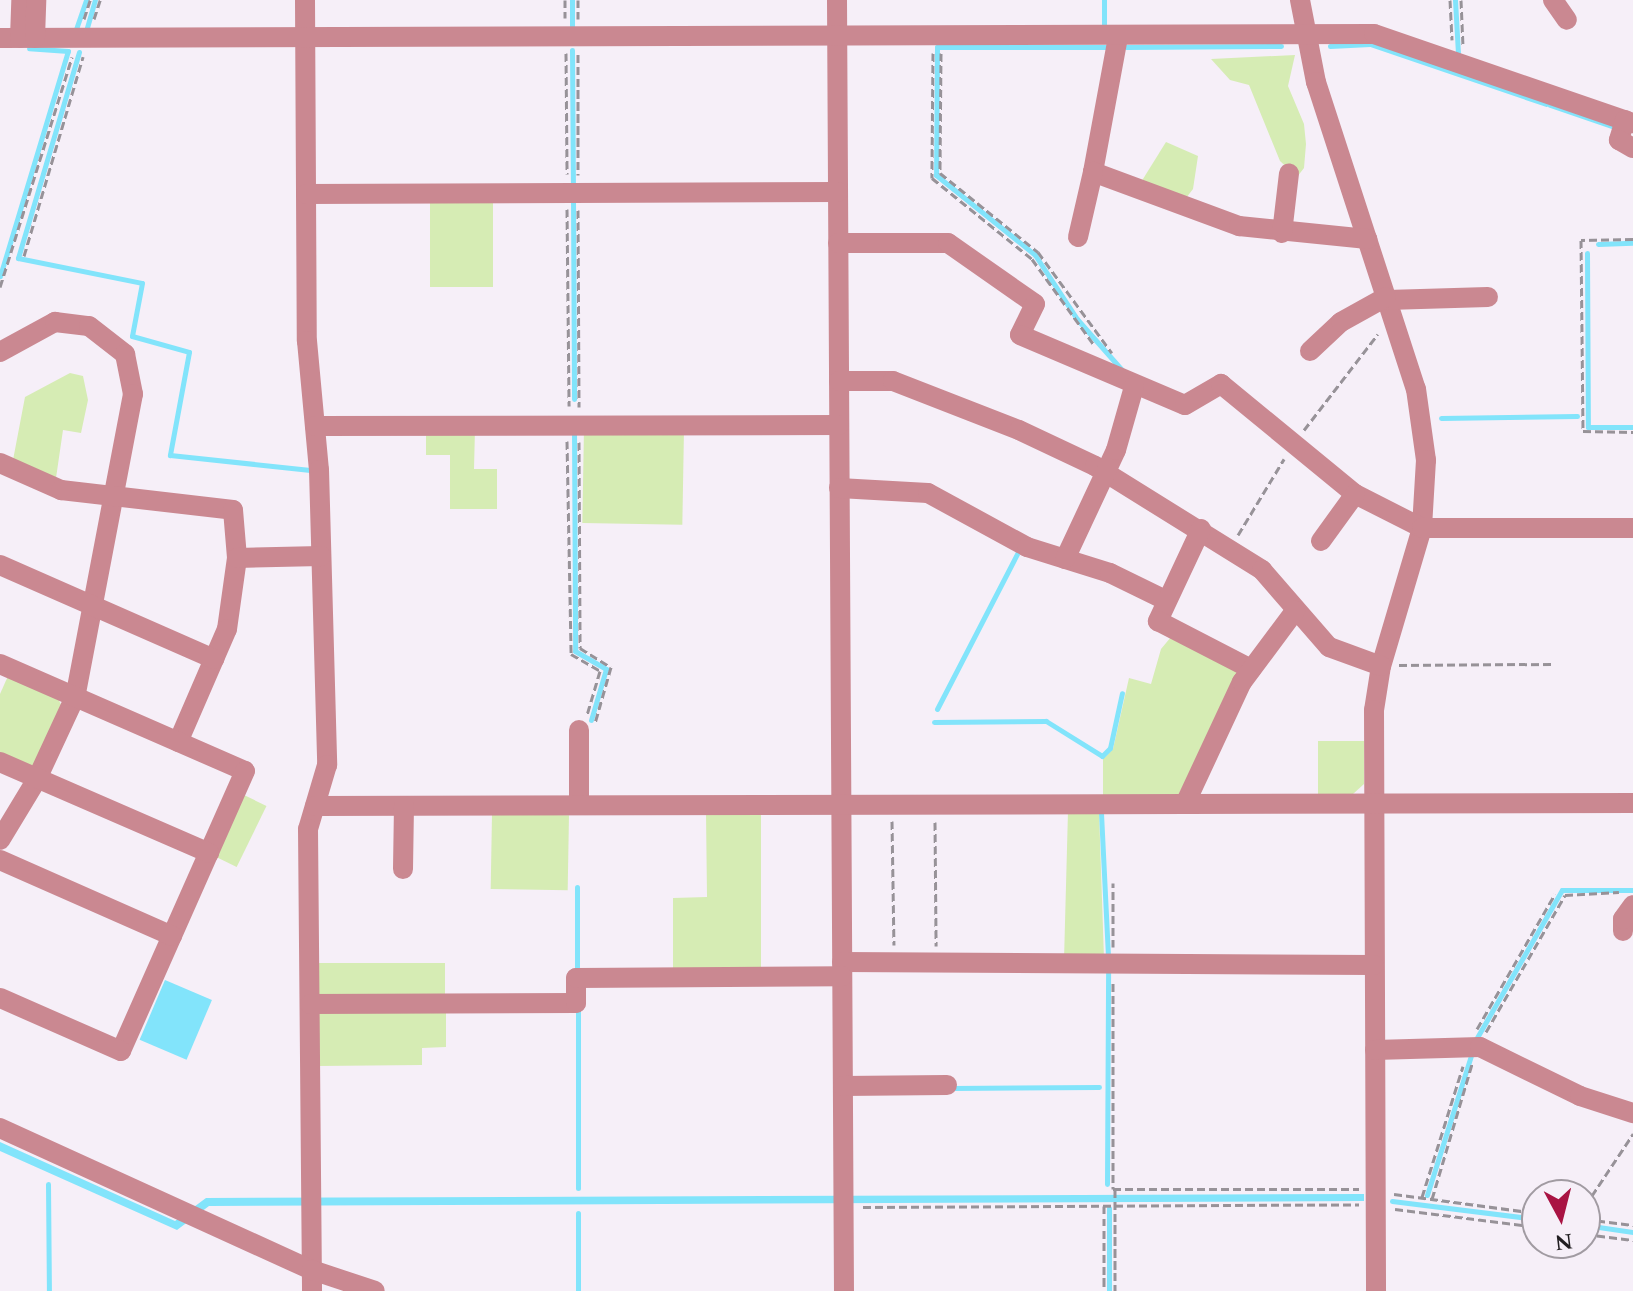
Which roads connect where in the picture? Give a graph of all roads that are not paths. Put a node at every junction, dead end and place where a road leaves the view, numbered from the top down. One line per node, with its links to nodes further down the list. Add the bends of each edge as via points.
1 (21, 0): 11 (street)
2 (36, 0): 11 (street)
3 (305, 0): 12 (street)
4 (837, 0): 8 (street)
5 (1300, 0): 10 (street)
6 (1553, 0): 7 (street)
7 (1567, 20)
8 (837, 37): 9 (street); 12 (street); 17 (street)
9 (1118, 37): 10 (street); 15 (street)
10 (1304, 37): 13 (street, via 1374,34); 21 (street)
11 (18, 38): 12 (street)
12 (305, 38): 18 (street)
13 (1629, 122): 14 (street, via 1619,140)
14 (1633, 148)
15 (1093, 172): 19 (street, via 1239,226); 20 (street)
16 (1289, 173): 19 (street)
17 (838, 192): 18 (street); 22 (street)
18 (306, 194): 30 (street, via 307,341)
19 (1282, 233): 21 (street)
20 (1078, 237)
21 (1367, 239): 24 (street)
22 (838, 243): 27 (street); 28 (street, via 948,243 1035,304 1020,335)
23 (1488, 297): 24 (street)
24 (1388, 304): 25 (street, via 1341,322); 36 (street, via 1422,425)
25 (1310, 351)
26 (0, 352): 35 (street, via 36,329 73,322 108,337 125,354 133,394)
27 (839, 381): 29 (street); 32 (street, via 893,381 1019,430)
28 (1134, 387): 32 (street); 34 (street, via 1185,405 1221,384)
29 (839, 425): 30 (street); 33 (street)
30 (315, 426): 40 (street)
31 (0, 463): 35 (street, via 61,490)
32 (1106, 473): 38 (street); 42 (street)
33 (839, 488): 42 (street, via 928,493 1027,547); 60 (street)
34 (1355, 494): 36 (street); 39 (street)
35 (114, 496): 41 (street, via 233,510); 45 (street)
36 (1422, 528): 37 (street); 49 (street)
37 (1633, 528)
38 (1201, 529): 44 (street); 46 (street, via 1262,570)
39 (1321, 541)
40 (321, 556): 41 (street); 61 (street, via 327,765)
41 (237, 558): 47 (street, via 227,629)
42 (1065, 559): 44 (street)
43 (0, 565): 45 (street)
44 (1165, 600): 50 (street, via 1158,621)
45 (93, 606): 47 (street); 51 (street)
46 (1295, 611): 49 (street, via 1329,647); 50 (street)
47 (214, 659): 53 (street)
48 (0, 664): 51 (street)
49 (1381, 666): 56 (street, via 1374,710)
50 (1251, 669): 58 (street)
51 (75, 697): 53 (street); 55 (street)
52 (579, 730): 59 (street)
53 (178, 742): 64 (street, via 245,771)
54 (0, 762): 55 (street)
55 (37, 779): 63 (street); 64 (street)
56 (1373, 803): 57 (street); 58 (street); 70 (street)
57 (1633, 803)
58 (1185, 804): 60 (street)
59 (579, 805): 60 (street); 62 (street)
60 (841, 805): 71 (street)
61 (315, 806): 62 (street); 73 (street, via 308,829)
62 (404, 806): 66 (street)
63 (0, 840)
64 (209, 853): 69 (street)
65 (0, 860): 69 (street)
66 (403, 869)
67 (1628, 898): 68 (street)
68 (1623, 931)
69 (172, 936): 72 (street, via 121,1051)
70 (1374, 965): 71 (street, via 895,962); 74 (street)
71 (842, 969): 73 (street, via 576,978 576,1003); 76 (street)
72 (0, 998)
73 (310, 1004): 79 (street)
74 (1375, 1050): 77 (street, via 1478,1047 1580,1096); 83 (street)
75 (947, 1085): 76 (street)
76 (843, 1086): 82 (street)
77 (1633, 1113)
78 (0, 1128): 79 (street)
79 (312, 1270): 80 (street); 81 (street)
80 (312, 1291)
81 (375, 1291)
82 (844, 1291)
83 (1376, 1291)

